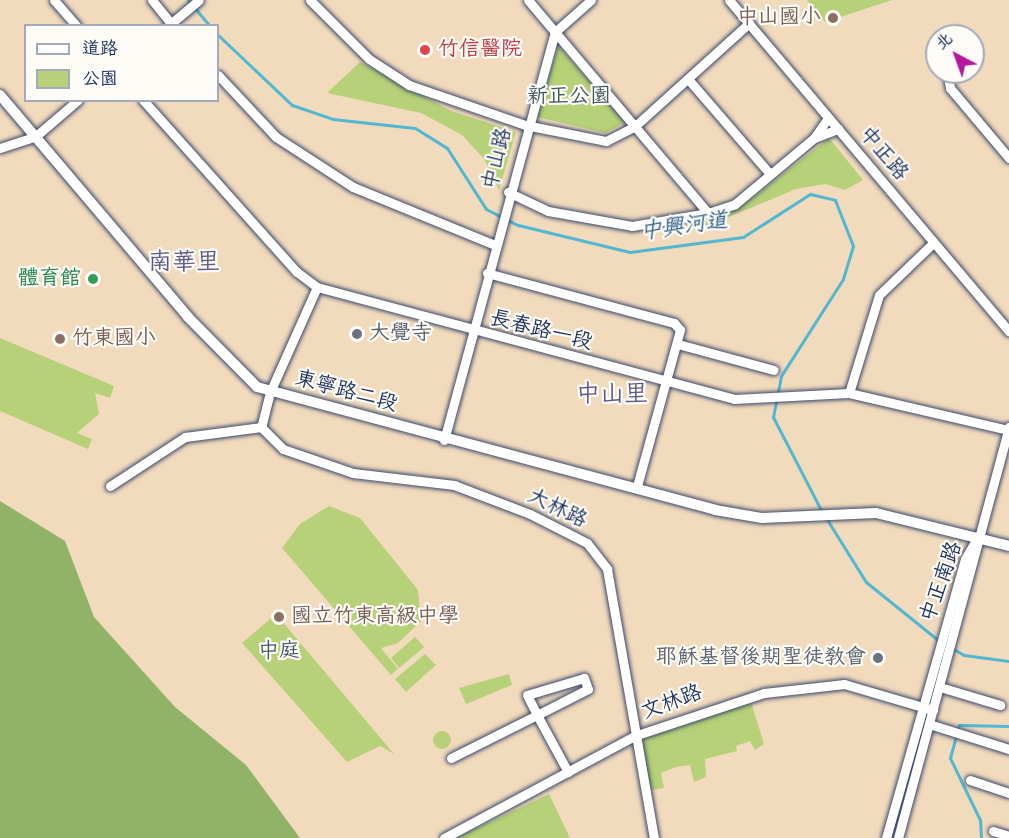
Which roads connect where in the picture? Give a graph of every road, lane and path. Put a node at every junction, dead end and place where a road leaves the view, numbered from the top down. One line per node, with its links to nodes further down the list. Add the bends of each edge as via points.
1 (54, 0): 9 (street)
2 (152, 0): 10 (street)
3 (199, 0): 11 (street)
4 (310, 0): 20 (street, via 369,59 409,86)
5 (528, 0): 12 (street)
6 (591, 0): 12 (street)
7 (729, 0): 8 (street, 中正路)
8 (749, 23): 14 (street); 19 (street, 中正路)
9 (75, 24)
10 (170, 24)
11 (172, 24)
12 (555, 32): 20 (street, 中山路); 21 (street)
13 (219, 76): 30 (street, via 276,136 353,187)
14 (688, 79): 21 (street); 27 (street)
15 (949, 84): 26 (street)
16 (0, 95): 23 (main road, 東寧路二段)
17 (76, 102): 23 (street)
18 (145, 102): 33 (street, 長春路一段, via 297,272)
19 (828, 118): 22 (street, 中正路); 24 (street)
20 (525, 124): 21 (street, via 606,141); 28 (street, 中山路)
21 (634, 127): 29 (street)
22 (838, 129): 24 (street); 31 (street, 中正路)
23 (36, 136): 25 (street); 39 (main road, 東寧路二段, via 188,317 257,387)
24 (814, 138): 27 (street)
25 (0, 148)
26 (1009, 158)
27 (770, 174): 29 (street, via 735,204)
28 (508, 192): 29 (street, via 548,211 632,226); 30 (street, 中山路)
29 (708, 213)
30 (495, 244): 32 (street)
31 (932, 244): 34 (street, 中正路); 40 (street, via 879,295)
32 (487, 273): 35 (street); 36 (street, via 674,323 680,330)
33 (317, 287): 35 (street, 長春路一段); 39 (street)
34 (1009, 331)
35 (472, 332): 38 (street, 長春路一段); 43 (street)
36 (678, 344): 37 (street); 38 (street)
37 (774, 370)
38 (667, 383): 40 (street, 長春路一段, via 734,399); 45 (street)
39 (270, 392): 41 (street); 43 (main road, 東寧路二段)
40 (849, 393): 42 (street, 長春路一段)
41 (261, 427): 44 (street, via 184,437); 54 (street, 大林路, via 283,449 353,473 454,485 530,514 587,543 607,569)
42 (1009, 429): 46 (street)
43 (444, 440): 45 (main road, 東寧路二段)
44 (110, 486)
45 (637, 486): 46 (main road, 東寧路二段, via 715,510 762,518 876,513)
46 (978, 536): 47 (main road); 48 (street, 中正南路); 50 (street, 中正南路, via 965,559)
47 (1009, 546)
48 (940, 687): 49 (street); 51 (street, 中正南路)
49 (1000, 705)
50 (922, 707): 51 (street, 文林路); 54 (street, 文林路, via 844,684 808,684 716,706); 64 (street, 中正南路)
51 (933, 710): 53 (street, 中正南路)
52 (537, 715): 52 (street, via 527,695 584,678 588,689); 56 (street); 57 (street)
53 (929, 724): 55 (street); 65 (street, 中正南路)
54 (634, 736): 57 (street, 文林路); 63 (street, 大林路)
55 (1009, 749)
56 (451, 758)
57 (568, 772): 62 (street, 文林路)
58 (970, 780): 59 (street)
59 (1009, 793)
60 (993, 831): 61 (street)
61 (1009, 836)
62 (444, 838)
63 (654, 838)
64 (886, 838)
65 (898, 838)

